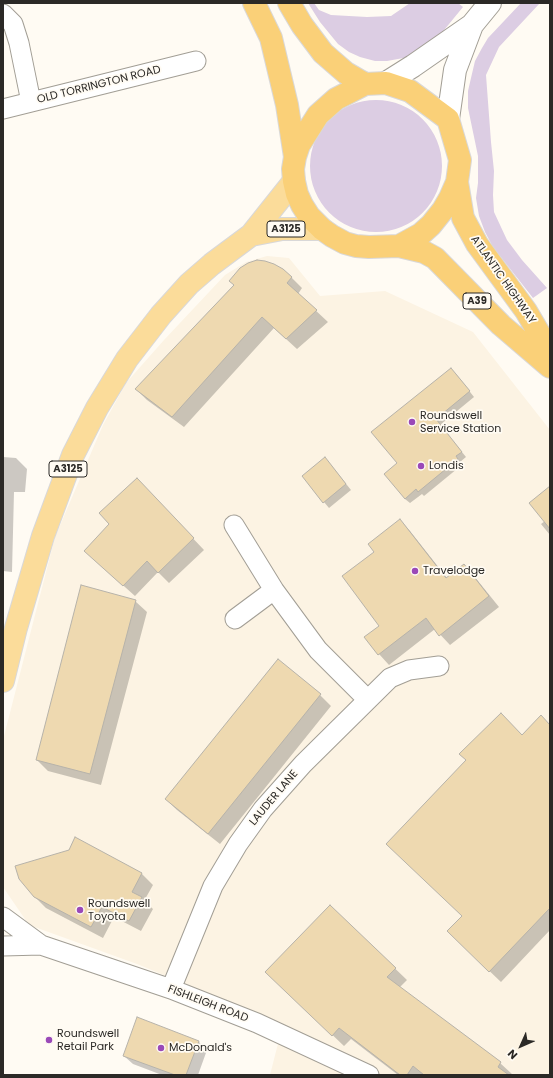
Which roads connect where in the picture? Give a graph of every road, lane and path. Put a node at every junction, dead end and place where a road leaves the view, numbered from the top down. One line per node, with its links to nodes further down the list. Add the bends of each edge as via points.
1 (254, 3): 11 (highway, via 271,38 287,105)
2 (289, 3): 7 (highway, via 323,53 346,73)
3 (490, 3): 5 (main road)
4 (3, 14): 8 (street, via 13,24 19,42)
5 (472, 25): 7 (main road, via 413,66); 10 (main road, via 455,70)
6 (196, 61): 8 (street, OLD TORRINGTON ROAD)
7 (375, 84): 10 (highway, via 410,91); 11 (highway, via 336,99 318,115 299,145)
8 (31, 102): 9 (street, OLD TORRINGTON ROAD)
9 (3, 109)
10 (448, 119): 13 (highway, via 460,160)
11 (295, 157): 12 (highway)
12 (294, 181): 14 (highway, via 302,205); 15 (main road, A3125)
13 (457, 182): 16 (highway, via 450,198 431,225 421,234); 17 (highway, ATLANTIC HIGHWAY, via 463,218 477,244 526,311)
14 (322, 229): 15 (main road, A3125, via 282,229); 16 (highway, via 345,243 356,246)
15 (251, 235): 23 (main road, A3125, via 189,284 161,315 127,359 97,408 73,455 43,536)
16 (399, 246): 18 (highway, ATLANTIC HIGHWAY / A39, via 424,252 435,258 501,325)
17 (550, 352)
18 (550, 367)
19 (234, 525): 20 (street)
20 (274, 590): 21 (street); 24 (street, via 318,650)
21 (235, 619)
22 (439, 666): 24 (street, LAUDER LANE, via 409,670 390,678)
23 (3, 680)
24 (367, 699): 28 (street, LAUDER LANE, via 303,764 263,809 238,844 213,886)
25 (3, 917): 27 (street, FISHLEIGH ROAD)
26 (3, 946): 27 (street, FISHLEIGH ROAD)
27 (41, 946): 28 (street, FISHLEIGH ROAD)
28 (171, 989): 29 (street, FISHLEIGH ROAD, via 257,1023)
29 (369, 1075)

